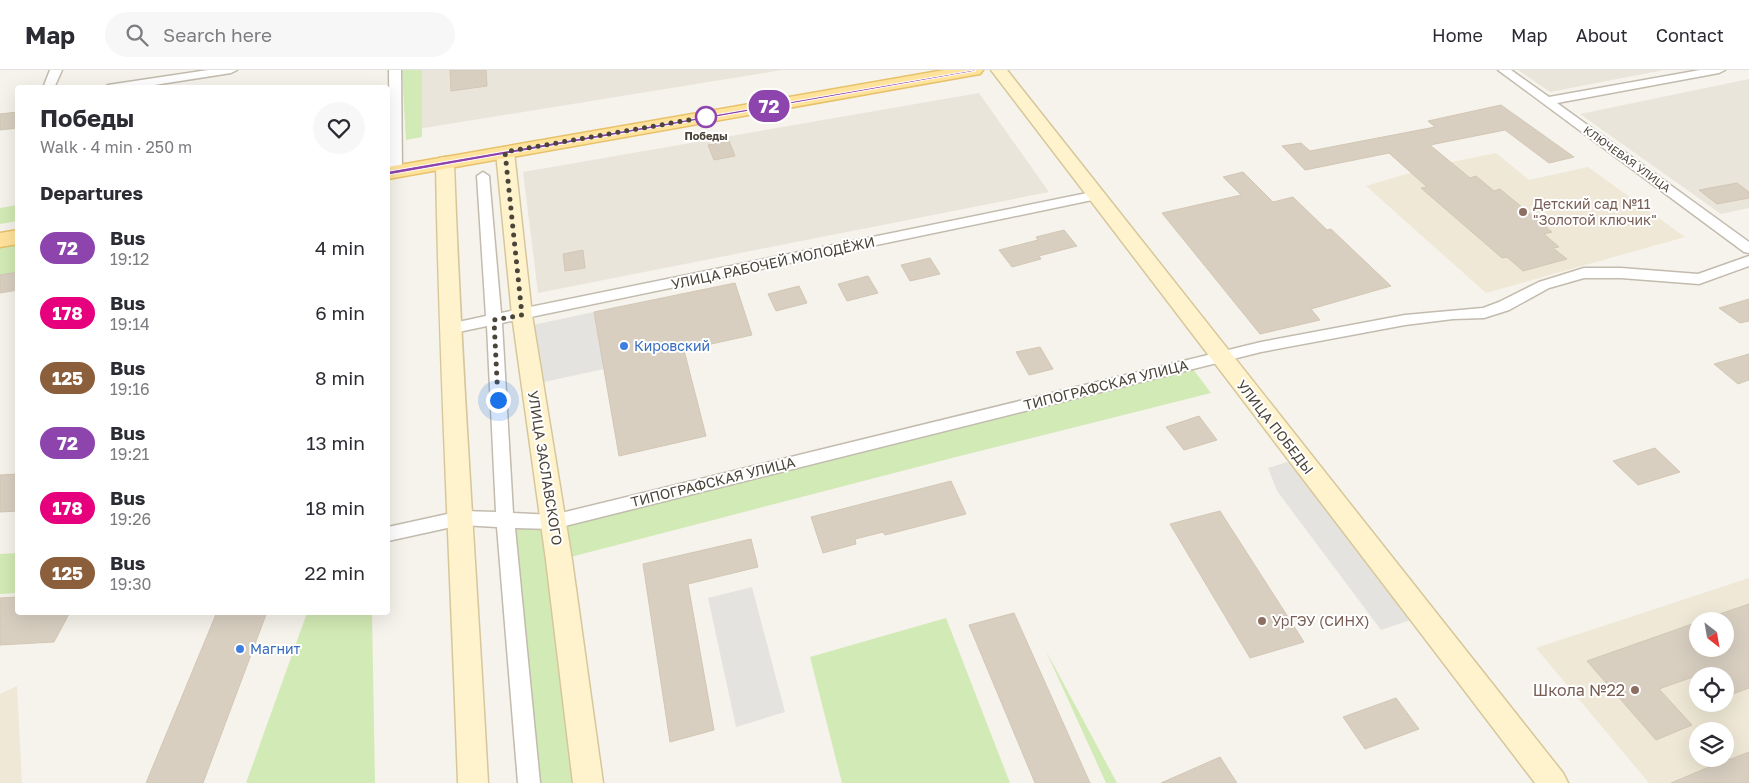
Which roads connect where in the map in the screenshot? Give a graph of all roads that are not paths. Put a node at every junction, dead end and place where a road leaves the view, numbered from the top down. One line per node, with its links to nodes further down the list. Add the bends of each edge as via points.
1 (56, 70): 8 (street)
2 (231, 70): 9 (street)
3 (395, 70): 13 (street)
4 (974, 70): 11 (main road)
5 (999, 70): 15 (street, УЛИЦА ПОБЕДЫ)
6 (1504, 70): 10 (street, КЛЮЧЕВАЯ УЛИЦА)
7 (1719, 70): 10 (street)
8 (49, 85)
9 (128, 85)
10 (1548, 101): 18 (street, КЛЮЧЕВАЯ УЛИЦА)
11 (505, 152): 12 (main road); 22 (street, УЛИЦА ЗАСЛАВСКОГО)
12 (445, 162): 13 (main road); 24 (street)
13 (392, 172)
14 (483, 176): 23 (street)
15 (1097, 195): 22 (street, УЛИЦА РАБОЧЕЙ МОЛОДЁЖИ); 25 (street, УЛИЦА ПОБЕДЫ)
16 (1749, 235): 18 (street)
17 (15, 238): 19 (main road)
18 (1734, 238): 20 (street, КЛЮЧЕВАЯ УЛИЦА)
19 (0, 240)
20 (1749, 249)
21 (1749, 261): 25 (street, ТИПОГРАФСКАЯ УЛИЦА, via 1699,279 1584,273 1544,285 1484,313 1405,320)
22 (522, 315): 23 (street, УЛИЦА РАБОЧЕЙ МОЛОДЁЖИ); 28 (street, УЛИЦА ЗАСЛАВСКОГО)
23 (494, 320): 24 (street, УЛИЦА РАБОЧЕЙ МОЛОДЁЖИ); 27 (street)
24 (449, 329): 26 (street)
25 (1221, 357): 28 (street, ТИПОГРАФСКАЯ УЛИЦА); 33 (street, УЛИЦА ПОБЕДЫ)
26 (461, 518): 27 (street, ТИПОГРАФСКАЯ УЛИЦА); 29 (street); 30 (street)
27 (504, 520): 28 (street, ТИПОГРАФСКАЯ УЛИЦА); 31 (street)
28 (553, 522): 32 (street, УЛИЦА ЗАСЛАВСКОГО)
29 (390, 534)
30 (473, 783)
31 (529, 783)
32 (588, 783)
33 (1553, 783)

